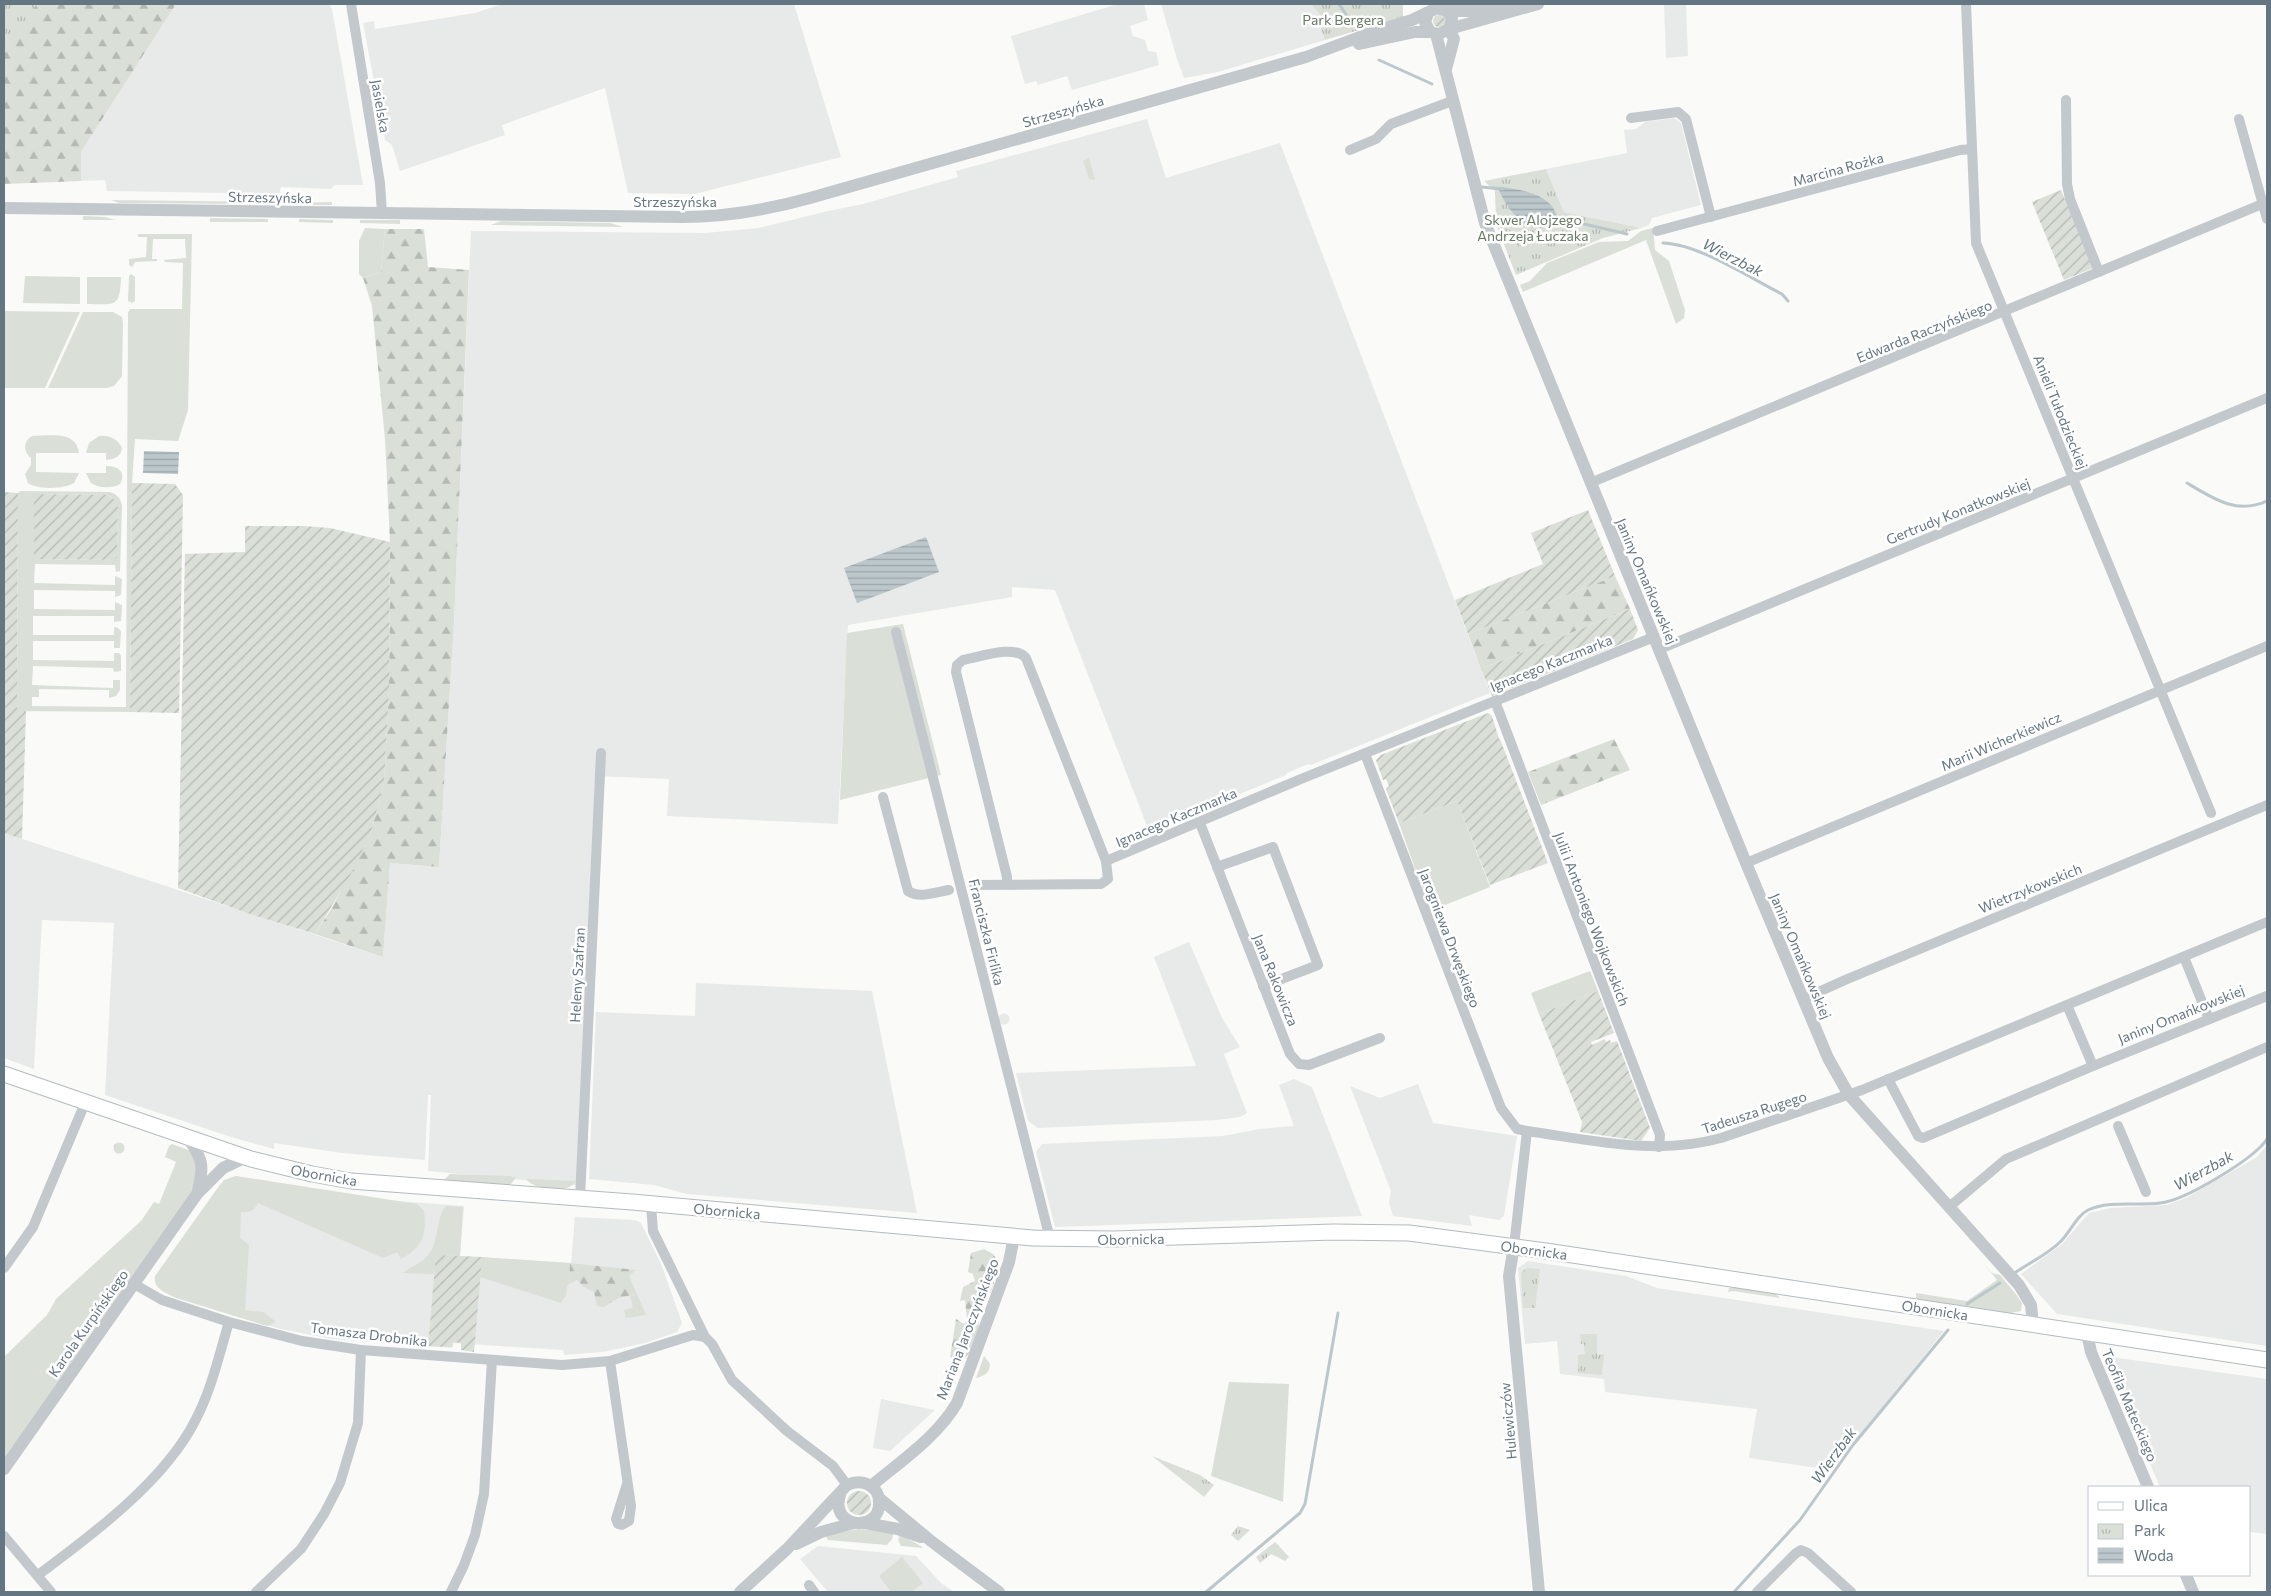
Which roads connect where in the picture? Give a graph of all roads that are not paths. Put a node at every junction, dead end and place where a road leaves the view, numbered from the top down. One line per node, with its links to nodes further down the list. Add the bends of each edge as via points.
1 (351, 4): 19 (street, Jasielska)
2 (1516, 4): 6 (street, via 1472,11)
3 (1538, 4): 7 (street)
4 (1966, 4): 15 (street, Anieli Tułodzieckiej)
5 (1431, 8): 6 (street); 8 (street, via 1425,22); 9 (street, Strzeszyńska)
6 (1447, 11): 7 (street, via 1452,19)
7 (1449, 29): 8 (street, via 1443,34); 10 (street, Janiny Omańkowskiej, via 1454,39)
8 (1433, 33): 9 (street, Strzeszyńska, via 1415,32); 10 (street, Janiny Omańkowskiej)
9 (1323, 51): 19 (street, Strzeszyńska, via 887,177 753,212 708,217)
10 (1446, 69): 11 (street, Janiny Omańkowskiej)
11 (1452, 100): 16 (street, via 1391,124 1376,139); 27 (street, Janiny Omańkowskiej, via 1485,223)
12 (2066, 100): 23 (street, via 2067,184)
13 (1631, 118): 20 (street, via 1678,112 1686,119)
14 (2239, 119): 17 (street)
15 (1972, 149): 20 (street, Marcina Rożka); 24 (street, Anieli Tułodzieckiej, via 1976,243)
16 (1350, 150)
17 (2266, 203): 21 (street); 23 (street, Edwarda Raczyńskiego)
18 (4, 208): 19 (street, Strzeszyńska)
19 (382, 213)
20 (1711, 218): 22 (street, Marcina Rożka)
21 (2267, 219)
22 (1657, 231)
23 (2099, 272): 24 (street, Edwarda Raczyńskiego)
24 (2005, 312): 26 (street, Anieli Tułodzieckiej); 27 (street, Edwarda Raczyńskiego)
25 (2267, 398): 26 (street, Gertrudy Konatkowskiej)
26 (2074, 478): 31 (street, Gertrudy Konatkowskiej); 32 (street, Anieli Tułodzieckiej)
27 (1590, 483): 29 (street, Janiny Omańkowskiej)
28 (896, 632): 74 (street, Franciszka Firlika)
29 (1654, 637): 31 (street, Janiny Omańkowskiej); 33 (street, Ignacego Kaczmarka)
30 (2267, 646): 32 (street, Marii Wicherkiewicz)
31 (1660, 649): 41 (street, Janiny Omańkowskiej)
32 (2161, 690): 38 (street, Anieli Tułodzieckiej); 41 (street, Marii Wicherkiewicz)
33 (1495, 701): 35 (street, Ignacego Kaczmarka); 64 (street, Julii i Antoniego Wojkowskich, via 1660,1135)
34 (601, 753): 70 (street, Heleny Szafran)
35 (1365, 754): 39 (street, Ignacego Kaczmarka); 61 (street, Jarogniewa Drwęskiego, via 1501,1108)
36 (883, 797): 45 (street, Franciszka Firlika, via 908,891 920,895)
37 (2267, 805): 50 (street, Wietrzykowskich)
38 (2211, 813)
39 (1200, 823): 40 (street, Ignacego Kaczmarka); 42 (street, Jana Rakowicza)
40 (1106, 861): 43 (street, Franciszka Firlika, via 1108,879 1101,884); 43 (street, Ignacego Kaczmarka, via 1026,658 1014,650 964,660 956,665 956,672)
41 (1746, 863): 50 (street, Janiny Omańkowskiej)
42 (1217, 867): 48 (street, Jana Rakowicza); 48 (street, via 1273,847 1318,965)
43 (1007, 884): 44 (street, Franciszka Firlika)
44 (974, 885)
45 (949, 890)
46 (2267, 922): 47 (street)
47 (2184, 957): 51 (street); 52 (street)
48 (1263, 986): 53 (street, Jana Rakowicza, via 1290,1054 1299,1064 1309,1065)
49 (2267, 996): 52 (street, Janiny Omańkowskiej)
50 (1803, 999): 58 (street, Janiny Omańkowskiej, via 1828,1058)
51 (2067, 1005): 55 (street); 57 (street)
52 (2209, 1019): 55 (street, Janiny Omańkowskiej)
53 (1380, 1038)
54 (2267, 1047): 72 (street, via 2006,1159)
55 (2092, 1066): 57 (street, Janiny Omańkowskiej, via 1923,1138 1911,1126)
56 (4, 1074): 59 (main road, Obornicka)
57 (1888, 1079): 58 (street)
58 (1849, 1095): 64 (street, Tadeusza Rugego, via 1701,1144); 72 (street, Janiny Omańkowskiej)
59 (85, 1103): 62 (main road, Obornicka); 76 (street, via 33,1227)
60 (2118, 1126): 68 (street)
61 (1522, 1130): 64 (street, Tadeusza Rugego, via 1643,1148); 75 (street)
62 (190, 1139): 63 (main road, Obornicka); 66 (street)
63 (215, 1147): 65 (main road, Obornicka); 66 (street, Karola Kurpińskiego); 67 (street)
64 (1660, 1147)
65 (246, 1157): 67 (street, Karola Kurpińskiego); 70 (main road, Obornicka, via 351,1181)
66 (203, 1167): 69 (street, Karola Kurpińskiego)
67 (220, 1170): 69 (street, Karola Kurpińskiego)
68 (2146, 1192)
69 (197, 1194): 77 (street, Karola Kurpińskiego)
70 (580, 1198): 71 (main road, Obornicka)
71 (652, 1204): 73 (main road, Obornicka); 81 (street, via 653,1231)
72 (1948, 1207): 79 (street, Janiny Omańkowskiej, via 2026,1295 2033,1311)
73 (1014, 1236): 74 (main road, Obornicka); 88 (street, Mariana Jaroczyńskiego, via 1009,1262 957,1403 930,1436)
74 (1050, 1239): 75 (main road, Obornicka, via 1371,1232 1409,1233)
75 (1514, 1246): 79 (main road, Obornicka); 103 (street, Hulewiczów, via 1509,1276)
76 (4, 1268)
77 (134, 1284): 78 (street, Tomasza Drobnika, via 162,1300); 86 (street, Karola Kurpińskiego)
78 (229, 1322): 82 (street, Tomasza Drobnika, via 302,1341); 96 (street, via 208,1393 178,1447 154,1476 91,1536)
79 (2033, 1325): 80 (main road, Obornicka)
80 (2087, 1333): 84 (main road, Obornicka); 89 (street, Teofila Mateckiego, via 2091,1352)
81 (705, 1337): 85 (street, Tomasza Drobnika, via 693,1335); 90 (street, via 732,1380 787,1431 833,1466)
82 (361, 1350): 83 (street, Tomasza Drobnika); 99 (street, via 358,1423 340,1483 301,1549)
83 (492, 1360): 85 (street, Tomasza Drobnika, via 562,1365); 100 (street, via 484,1494 472,1542)
84 (2267, 1360)
85 (610, 1361): 87 (street)
86 (4, 1469)
87 (627, 1484)
88 (871, 1486): 90 (street, via 859,1482); 91 (street)
89 (2148, 1486)
90 (843, 1490): 92 (street, via 838,1504 840,1512 846,1520); 95 (street)
91 (879, 1498): 92 (street, via 877,1513); 94 (street)
92 (860, 1523): 94 (street, via 895,1528); 95 (street, via 821,1532)
93 (4, 1536): 96 (street)
94 (930, 1541): 102 (street)
95 (787, 1549): 101 (street)
96 (38, 1575): 98 (street)
97 (2186, 1576): 106 (street)
98 (51, 1592)
99 (256, 1592)
100 (451, 1592)
101 (740, 1592)
102 (999, 1592)
103 (1539, 1592)
104 (1757, 1592): 105 (street, via 1801,1550)
105 (1852, 1592)
106 (2193, 1592)

